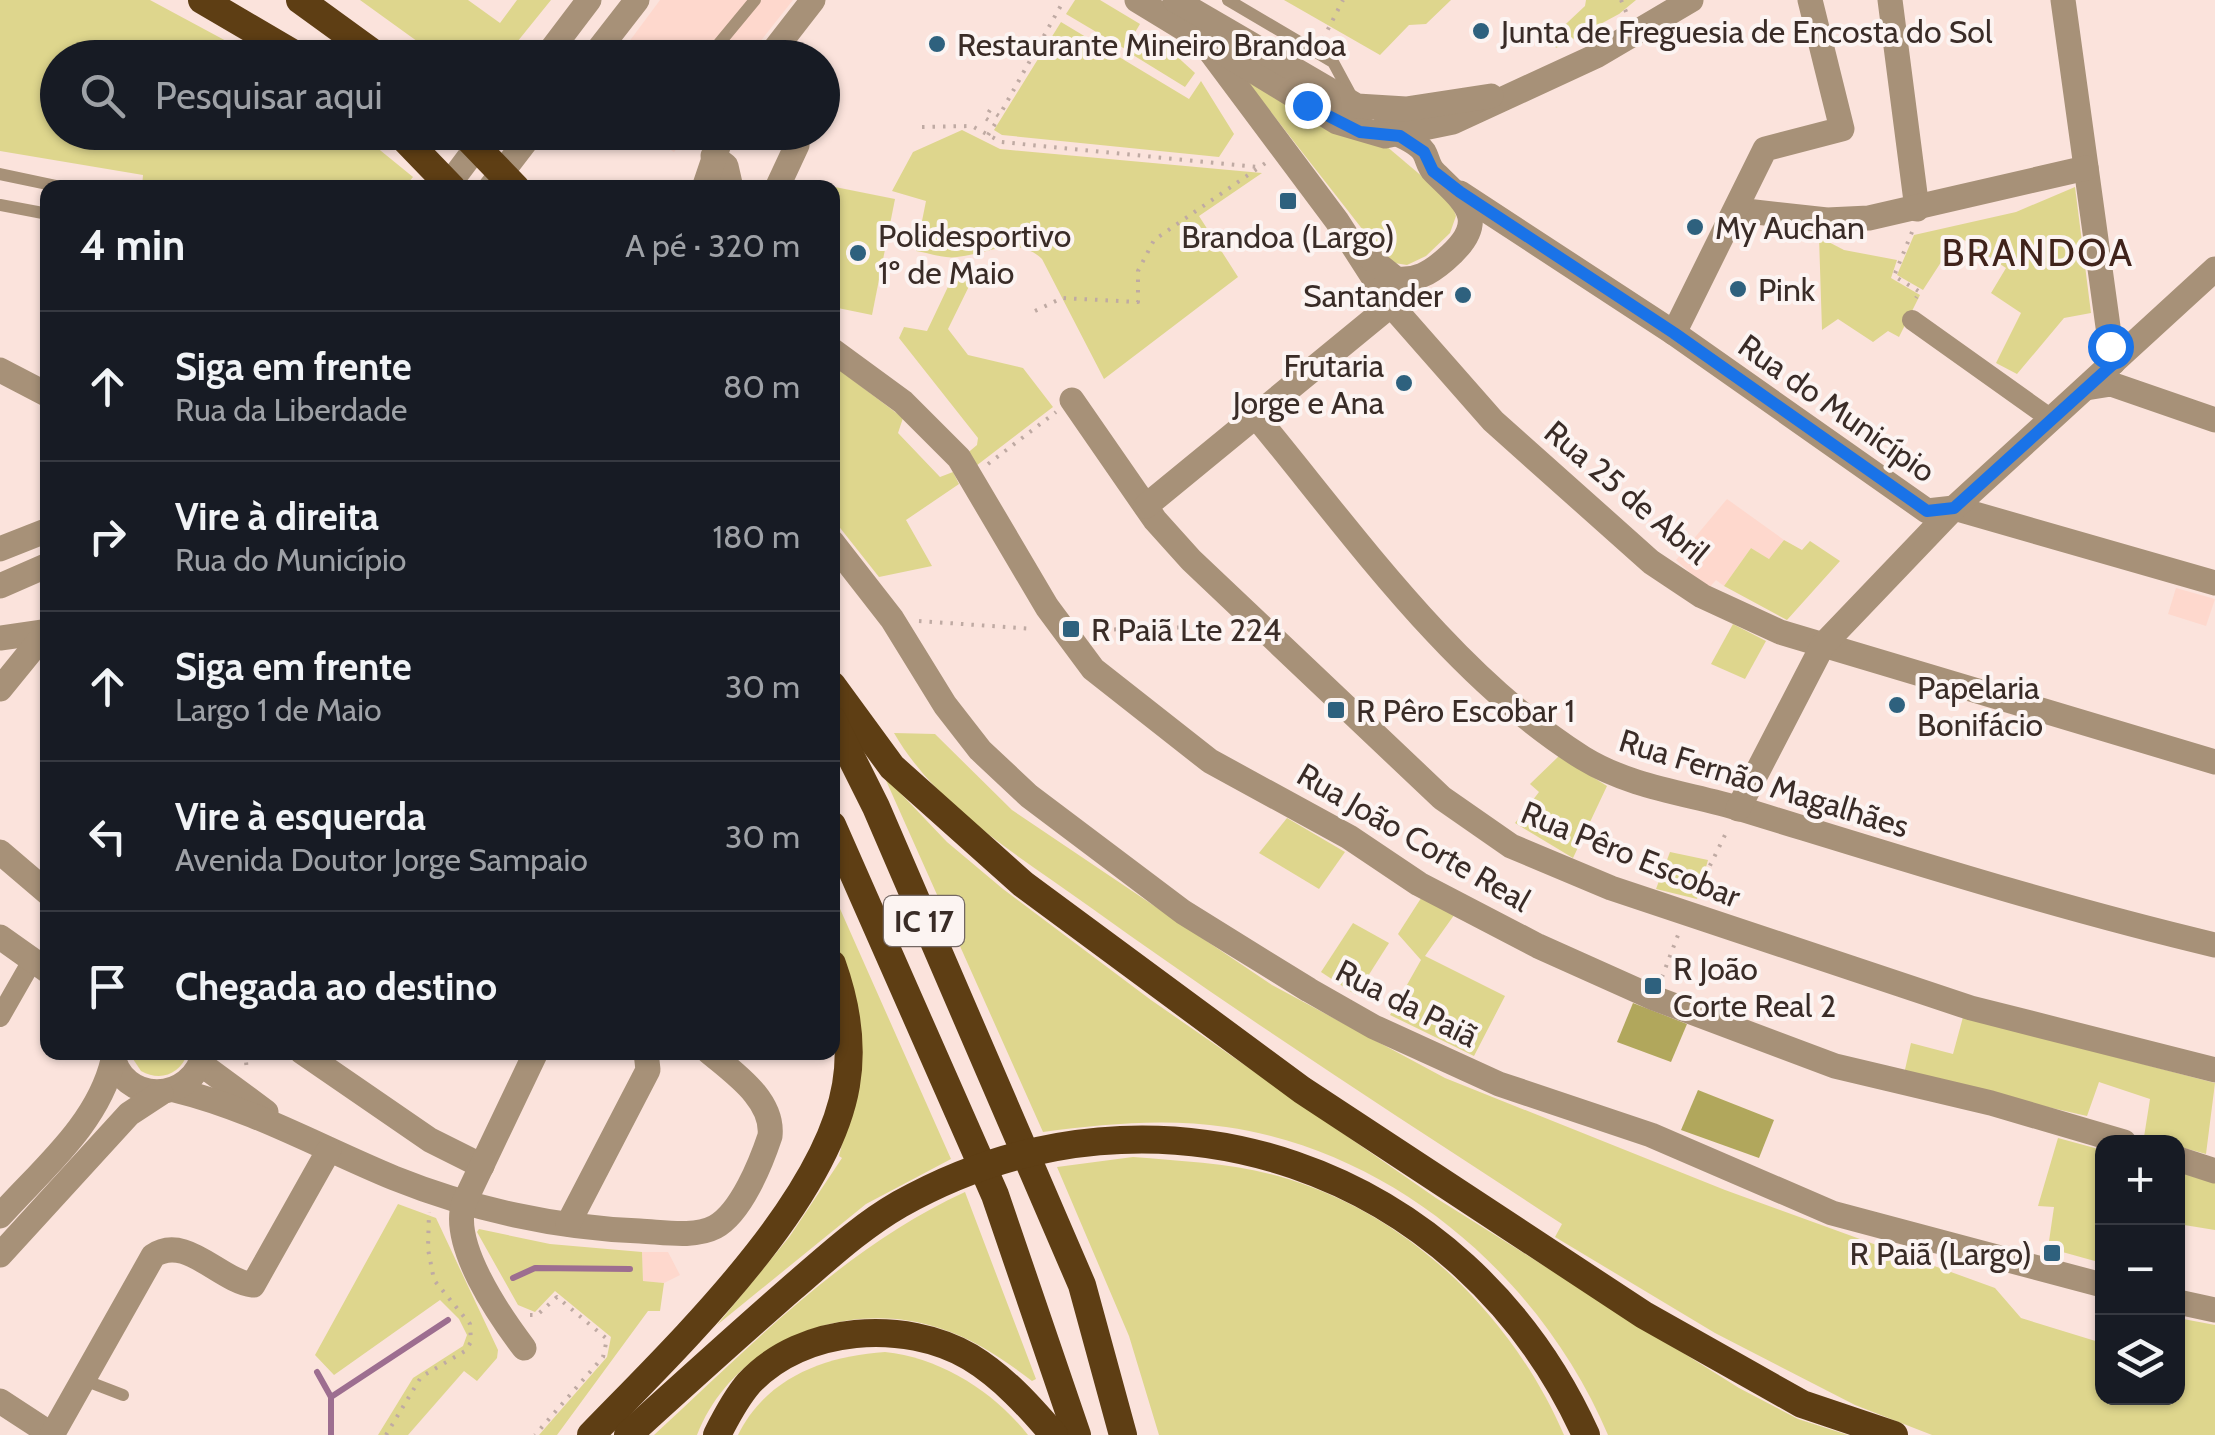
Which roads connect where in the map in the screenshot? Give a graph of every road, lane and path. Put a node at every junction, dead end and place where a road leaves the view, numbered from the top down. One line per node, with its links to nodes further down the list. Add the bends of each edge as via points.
1 (202, 0): 16 (highway)
2 (300, 0): 17 (highway)
3 (589, 0): 18 (street)
4 (637, 0): 19 (street)
5 (755, 0): 20 (lane)
6 (813, 0): 21 (street)
7 (1064, 0): 28 (path, via 999,116 990,110 985,118 994,124)
8 (1137, 0): 22 (street)
9 (1176, 0): 25 (street, Rua do Município)
10 (1228, 0): 23 (lane)
11 (1343, 0): 23 (path)
12 (1691, 0): 24 (street, via 1596,56)
13 (1810, 0): 52 (street, via 1842,129 1765,150)
14 (1890, 0): 54 (street)
15 (2062, 0): 40 (street)
16 (270, 40)
17 (355, 40)
18 (559, 40)
19 (611, 40)
20 (723, 40)
21 (782, 40)
22 (1204, 43): 29 (street, via 1337,122); 37 (street)
23 (1316, 52): 25 (lane, via 1333,62)
24 (1510, 93): 25 (street, via 1431,106); 26 (street)
25 (1356, 106): 29 (street, Rua do Município)
26 (1444, 125): 29 (street); 38 (street)
27 (922, 127): 28 (path, via 972,126)
28 (988, 135): 39 (path, via 1001,142)
29 (1400, 136): 38 (street, Rua do Município)
30 (414, 150): 42 (highway)
31 (475, 150): 43 (street)
32 (479, 150): 45 (highway)
33 (519, 150): 44 (street)
34 (716, 150): 46 (street)
35 (720, 150): 47 (street)
36 (795, 150): 48 (street)
37 (1285, 152): 39 (path); 55 (street)
38 (1424, 152): 50 (street, Rua do Município, via 1433,171)
39 (1257, 167): 58 (path, via 1154,240 1138,271 1138,302 1062,298)
40 (2086, 168): 54 (street); 62 (street)
41 (0, 174): 49 (lane)
42 (442, 180)
43 (455, 180)
44 (496, 180)
45 (508, 180)
46 (707, 180)
47 (729, 180)
48 (781, 180)
49 (40, 182)
50 (1460, 192): 55 (street, via 1467,233 1451,255 1418,278 1386,275); 60 (street, Rua do Município)
51 (0, 205): 53 (lane)
52 (1737, 210): 54 (street); 60 (street)
53 (40, 212)
54 (1914, 220): 59 (path, via 1894,276 1920,292)
55 (1336, 221): 57 (street, Rua 25 de Abril)
56 (2215, 268): 62 (street)
57 (1392, 304): 67 (street); 82 (street, Rua 25 de Abril, via 1492,421 1652,562 1702,596)
58 (1035, 311)
59 (1912, 312): 68 (street)
60 (1674, 333): 72 (street, Rua do Município, via 1927,511)
61 (840, 356): 70 (street, Rua João Corte Real, via 903,402)
62 (2113, 364): 64 (street)
63 (0, 370): 65 (street)
64 (2086, 388): 68 (street); 69 (street, via 2110,384)
65 (40, 391)
66 (1072, 400): 70 (path); 71 (street, Rua Pêro Escobar)
67 (1254, 414): 71 (street); 87 (street, Rua Fernão Magalhães, via 1480,676 1581,757 1623,780)
68 (2052, 419): 72 (street)
69 (2215, 420)
70 (965, 468): 96 (street, Rua João Corte Real, via 1047,608 1093,669 1164,727 1419,884)
71 (1146, 506): 91 (street, Rua Pêro Escobar, via 1191,560 1442,798 1511,846)
72 (1954, 508): 77 (street, Rua do Município); 82 (street)
73 (40, 533): 74 (street)
74 (0, 549)
75 (840, 552): 119 (street, Rua da Paiã, via 892,619 945,705 1028,796 1184,912 1309,990 1498,1084 1651,1135 1832,1213)
76 (40, 568): 78 (street)
77 (2215, 582)
78 (0, 586)
79 (40, 632): 81 (street)
80 (40, 637): 83 (street)
81 (0, 638)
82 (1823, 646): 86 (street, Rua 25 de Abril); 87 (street)
83 (0, 689)
84 (840, 696): 137 (highway, via 892,767 1024,884 1302,1090 1644,1315 1802,1404)
85 (840, 735): 135 (highway, IC 17, via 1082,1286)
86 (2215, 762)
87 (1738, 808): 91 (path); 93 (street, Rua Fernão Magalhães, via 2109,920)
88 (840, 843): 134 (highway, IC 17, via 995,1195)
89 (0, 852): 90 (street)
90 (40, 886)
91 (1687, 912): 96 (path); 106 (street, Rua Pêro Escobar, via 1970,1008)
92 (0, 938): 94 (street)
93 (2215, 945)
94 (40, 966): 97 (street)
95 (840, 995): 130 (highway, via 848,1064 828,1144 788,1212 748,1262)
96 (1654, 998): 109 (street, Rua João Corte Real, via 1835,1066)
97 (0, 1016)
98 (112, 1060): 115 (street, via 87,1120)
99 (115, 1060): 107 (street, via 131,1085)
100 (202, 1060): 107 (street, via 186,1084)
101 (210, 1060): 108 (street)
102 (314, 1060): 112 (street, via 430,1140)
103 (532, 1060): 112 (street)
104 (647, 1060): 116 (street, via 648,1070)
105 (718, 1060): 116 (street, via 756,1095 771,1126 732,1212 715,1227 680,1232)
106 (2215, 1070)
107 (168, 1092): 108 (street); 118 (street, via 129,1114)
108 (281, 1125): 110 (street)
109 (2100, 1135)
110 (329, 1150): 114 (street); 124 (street, via 253,1286 180,1249 164,1249)
111 (2185, 1161): 113 (street)
112 (482, 1166): 114 (street)
113 (2215, 1171)
114 (464, 1203): 116 (street); 117 (street)
115 (0, 1216)
116 (568, 1224)
117 (460, 1230): 123 (street, via 500,1316); 128 (path, via 443,1226 429,1212 434,1280 470,1324 472,1342 422,1377)
118 (0, 1256)
119 (2095, 1283)
120 (2185, 1304): 121 (street)
121 (2215, 1310)
122 (523, 1312): 129 (path, via 537,1314 557,1297 607,1339 603,1357)
123 (524, 1348)
124 (84, 1380): 125 (lane); 127 (street)
125 (123, 1395)
126 (0, 1401): 127 (street)
127 (52, 1435)
128 (386, 1435)
129 (535, 1435)
130 (592, 1435)
131 (628, 1435): 136 (highway, via 846,1242 898,1206 1006,1158 1120,1139 1254,1152 1331,1178 1410,1220 1480,1278 1535,1343)
132 (717, 1435): 133 (highway, via 767,1368 809,1346 876,1332 920,1337 969,1356 1012,1389)
133 (1054, 1435)
134 (1077, 1435)
135 (1124, 1435)
136 (1586, 1435)
137 (1894, 1435)

